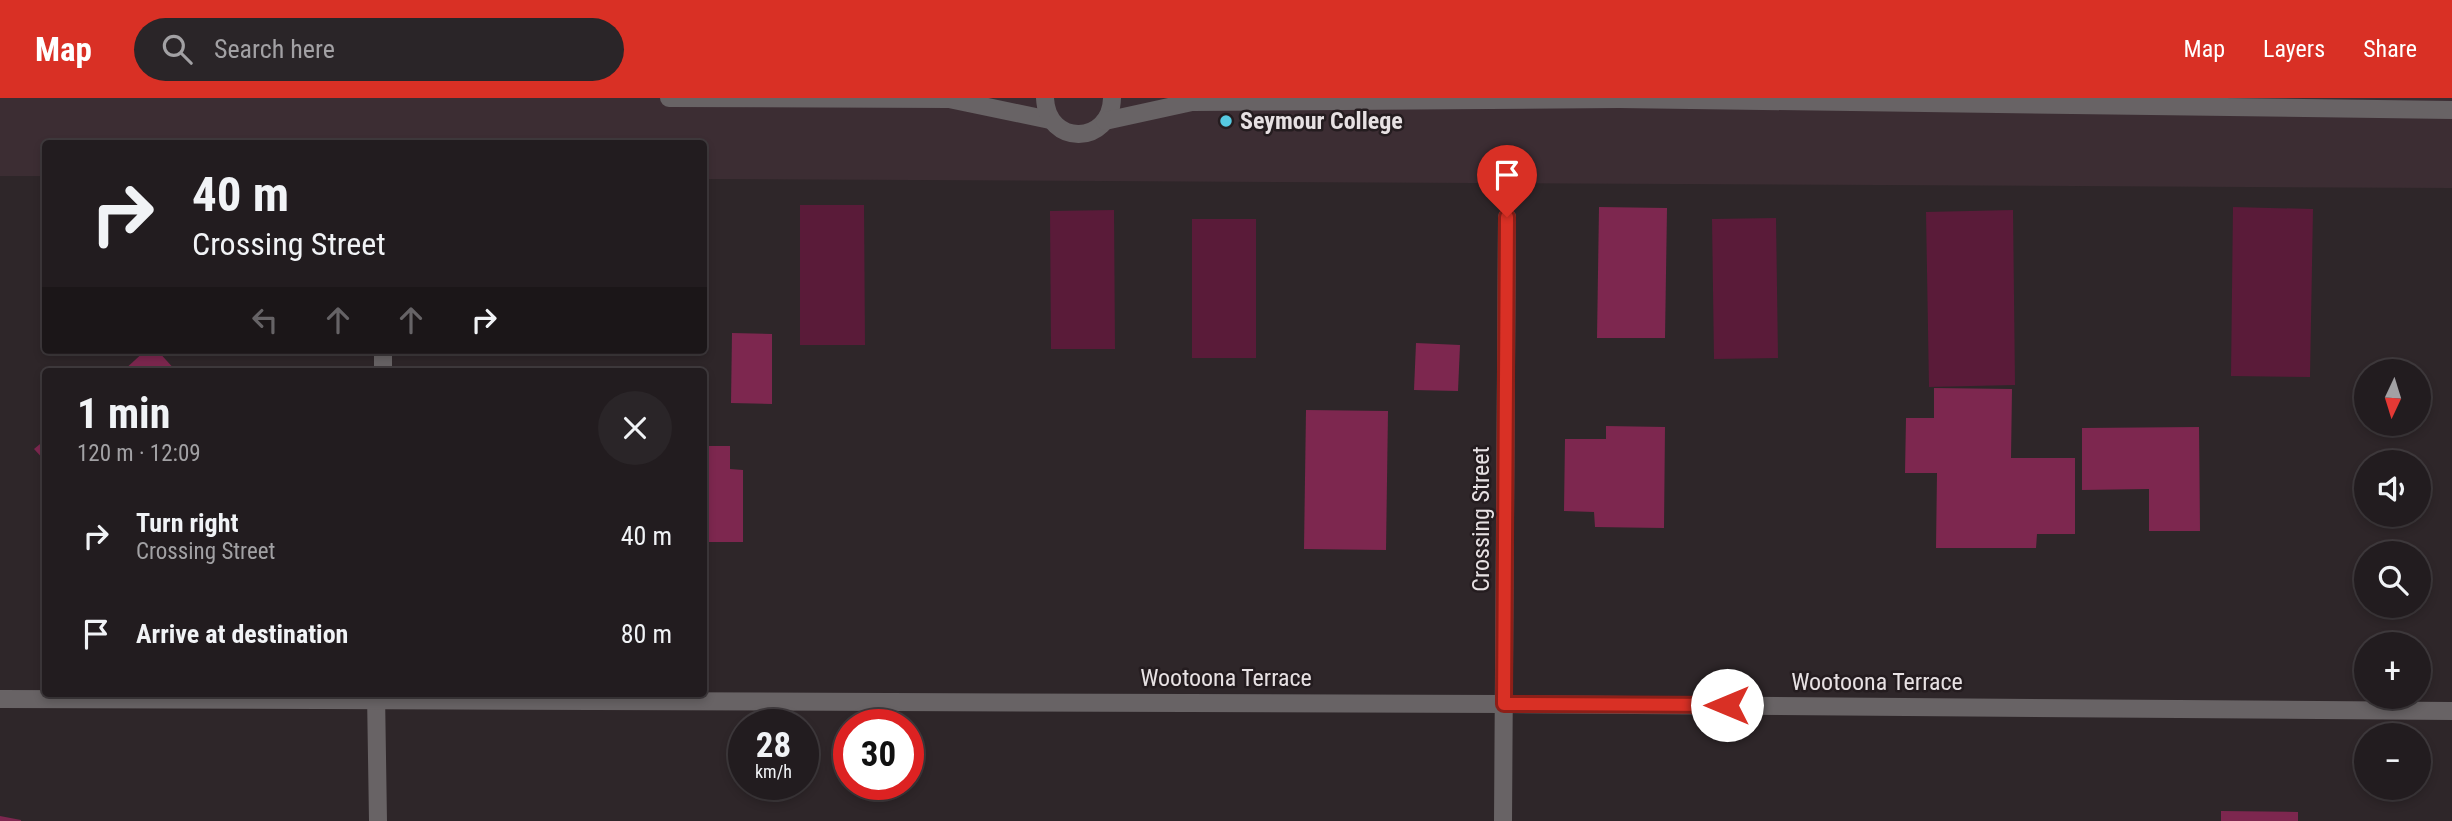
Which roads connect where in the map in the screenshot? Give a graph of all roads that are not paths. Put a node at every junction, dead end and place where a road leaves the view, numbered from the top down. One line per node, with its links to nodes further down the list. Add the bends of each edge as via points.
1 (669, 98): 4 (street)
2 (1045, 98): 7 (street)
3 (1112, 98): 8 (street)
4 (951, 99): 7 (street)
5 (1186, 100): 6 (street, via 1619,99); 8 (street)
6 (2452, 110)
7 (1050, 120): 8 (street, via 1067,133 1077,134 1088,133)
8 (1105, 121)
9 (1507, 217): 12 (street, Crossing Street)
10 (375, 697): 11 (street, Wootoona Terrace); 12 (street, Wootoona Terrace); 14 (street)
11 (0, 699)
12 (1504, 704): 13 (street, Wootoona Terrace); 15 (street, Crossing Street)
13 (2452, 711)
14 (378, 821)
15 (1503, 821)

